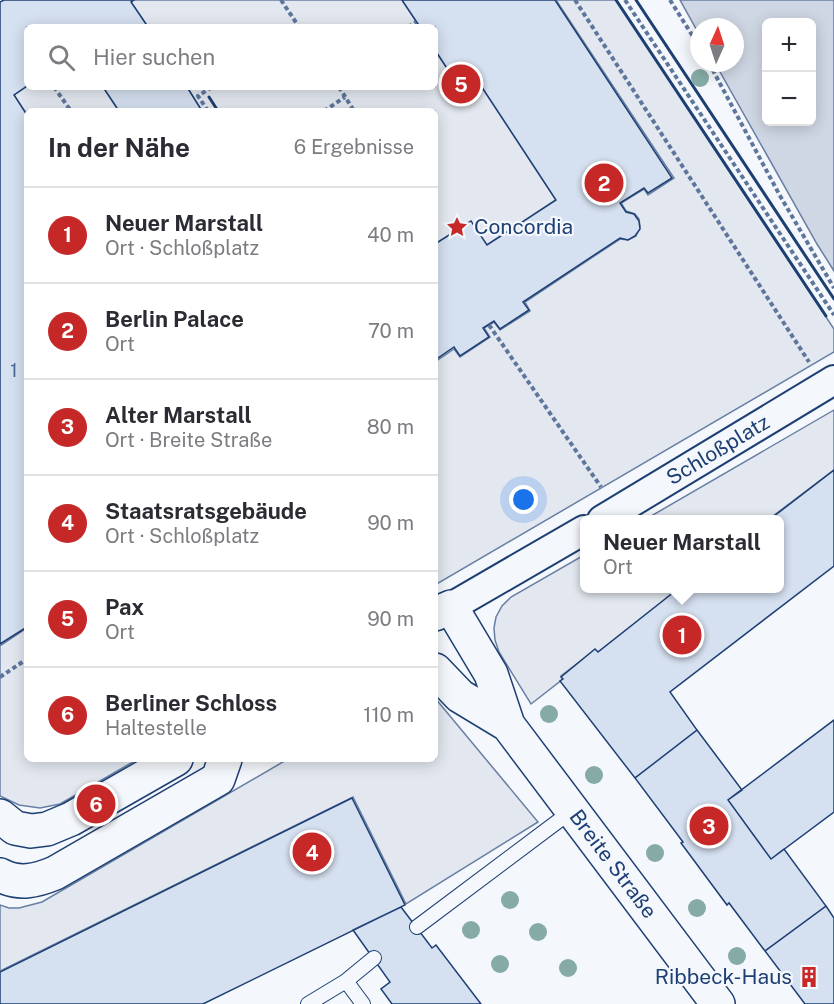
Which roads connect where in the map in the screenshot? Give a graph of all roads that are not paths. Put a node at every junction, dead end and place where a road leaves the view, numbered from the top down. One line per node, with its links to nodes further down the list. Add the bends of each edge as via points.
1 (829, 383): 2 (street, Schloßplatz)
2 (609, 515)
3 (580, 533): 4 (street)
4 (443, 611): 6 (street, Breite Straße, via 491,674)
5 (442, 677): 6 (street, Breite Straße, via 460,696)
6 (508, 725): 9 (street, Breite Straße)
7 (171, 762): 10 (street, via 47,829 15,828)
8 (224, 762): 11 (street, via 218,779 55,873 20,882)
9 (573, 810): 12 (lane); 17 (street, Breite Straße)
10 (0, 816)
11 (0, 875)
12 (417, 927)
13 (374, 958): 14 (lane)
14 (346, 981): 15 (lane); 16 (lane)
15 (308, 1004)
16 (363, 1004)
17 (718, 1004)

